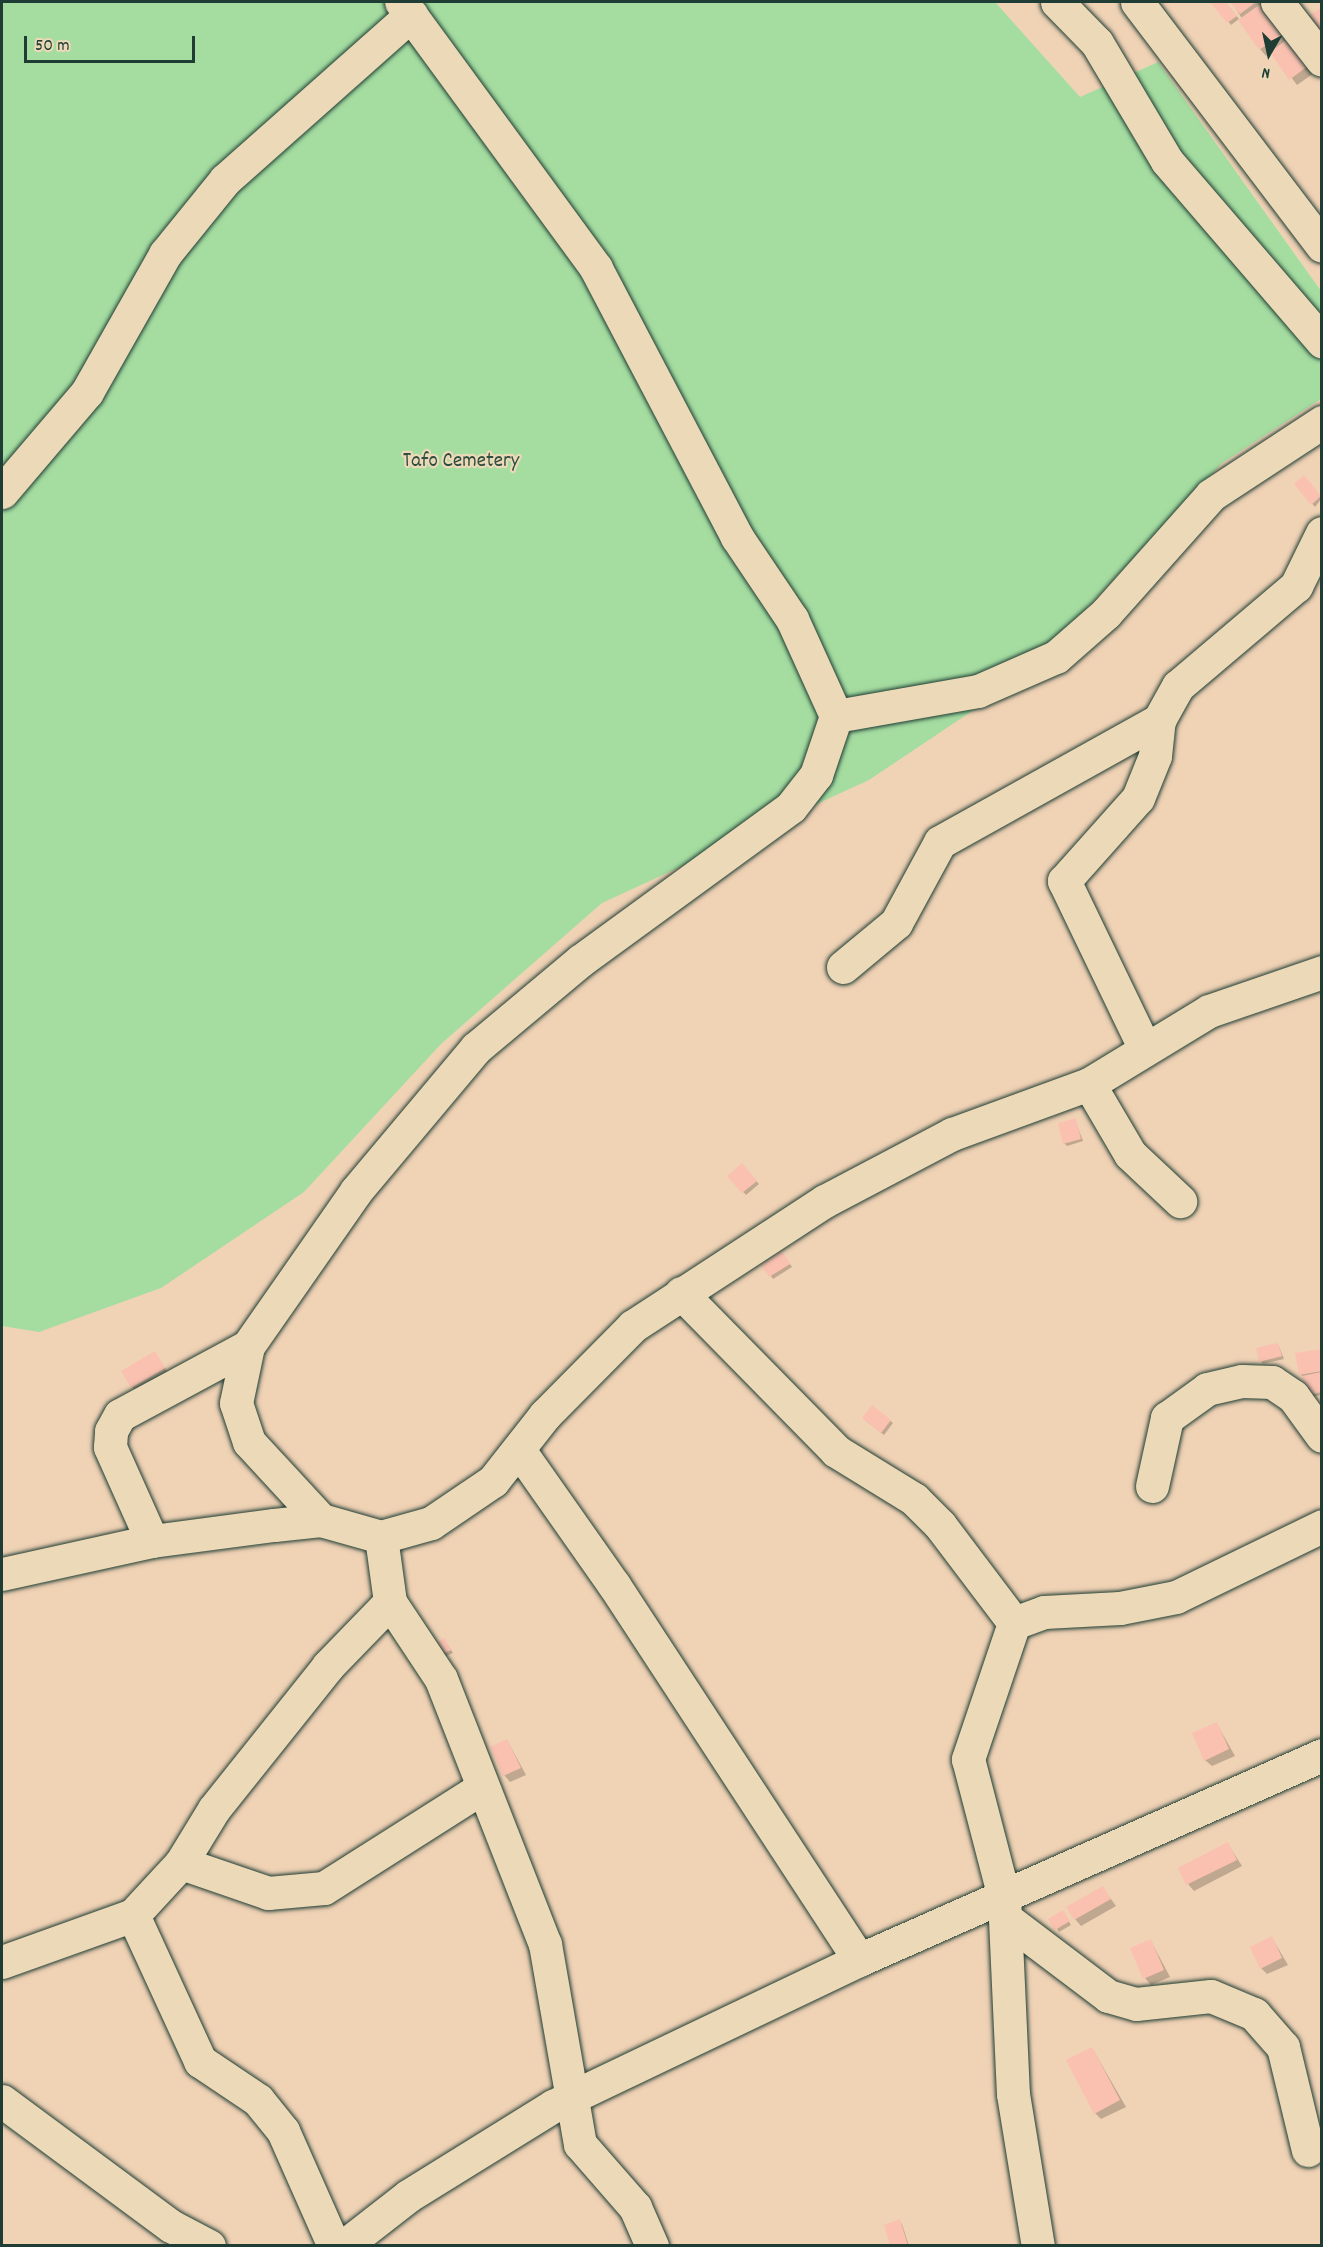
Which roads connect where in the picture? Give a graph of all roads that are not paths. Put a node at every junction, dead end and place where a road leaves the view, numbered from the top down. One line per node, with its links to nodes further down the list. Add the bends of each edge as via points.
1 (1057, 2): 7 (street, via 1097,43 1167,161)
2 (1137, 2): 6 (street)
3 (1277, 2): 5 (street)
4 (406, 8): 9 (street, via 225,180 165,254 87,392); 11 (street, via 596,268 737,537 792,619)
5 (1322, 60)
6 (1322, 246)
7 (1322, 341)
8 (1322, 422): 11 (street, via 1211,495 1131,587 1056,657 978,691)
9 (2, 492)
10 (1322, 532): 12 (street, via 1296,586 1186,678)
11 (836, 716): 19 (street, via 816,776 791,807 580,961 476,1048 356,1191)
12 (1159, 720): 13 (street, via 940,842 896,923); 15 (street, via 1155,756 1138,798 1064,881)
13 (843, 967)
14 (1322, 972): 15 (street, via 1209,1011)
15 (1145, 1049): 16 (street)
16 (1089, 1084): 17 (street, via 1130,1154); 18 (street, via 952,1134 880,1169)
17 (1180, 1201)
18 (681, 1293): 21 (street, via 633,1326 545,1415); 29 (street, via 836,1451 914,1499)
19 (248, 1346): 23 (street, via 236,1403 249,1442); 26 (street, via 120,1416 111,1431 110,1447)
20 (1322, 1436): 22 (street, via 1293,1396 1272,1382 1242,1381 1207,1389 1167,1418)
21 (519, 1450): 25 (street, via 461,1507 432,1523); 35 (street, via 614,1585)
22 (1152, 1486)
23 (321, 1520): 25 (street); 26 (street)
24 (1322, 1526): 29 (street, via 1176,1597 1120,1608 1044,1612)
25 (381, 1538): 28 (street)
26 (152, 1541): 27 (street)
27 (2, 1574)
28 (390, 1602): 31 (street, via 441,1679); 32 (street, via 262,1748)
29 (1014, 1623): 33 (street, via 968,1759)
30 (1322, 1755): 33 (street)
31 (480, 1789): 32 (street, via 324,1888 268,1893); 37 (street, via 545,1944)
32 (181, 1863): 34 (street)
33 (1004, 1907): 35 (street); 39 (street, via 1108,1996 1136,2004 1211,1996 1254,2014 1283,2047); 44 (street, via 1013,2094)
34 (133, 1915): 36 (street); 41 (street, via 200,2061 258,2100 282,2131)
35 (859, 1960): 37 (street)
36 (2, 1962)
37 (571, 2097): 42 (street, via 408,2196); 43 (street, via 580,2144 635,2207)
38 (2, 2102): 40 (street, via 162,2220)
39 (1308, 2150)
40 (209, 2246)
41 (334, 2246)
42 (344, 2246)
43 (652, 2246)
44 (1038, 2246)

